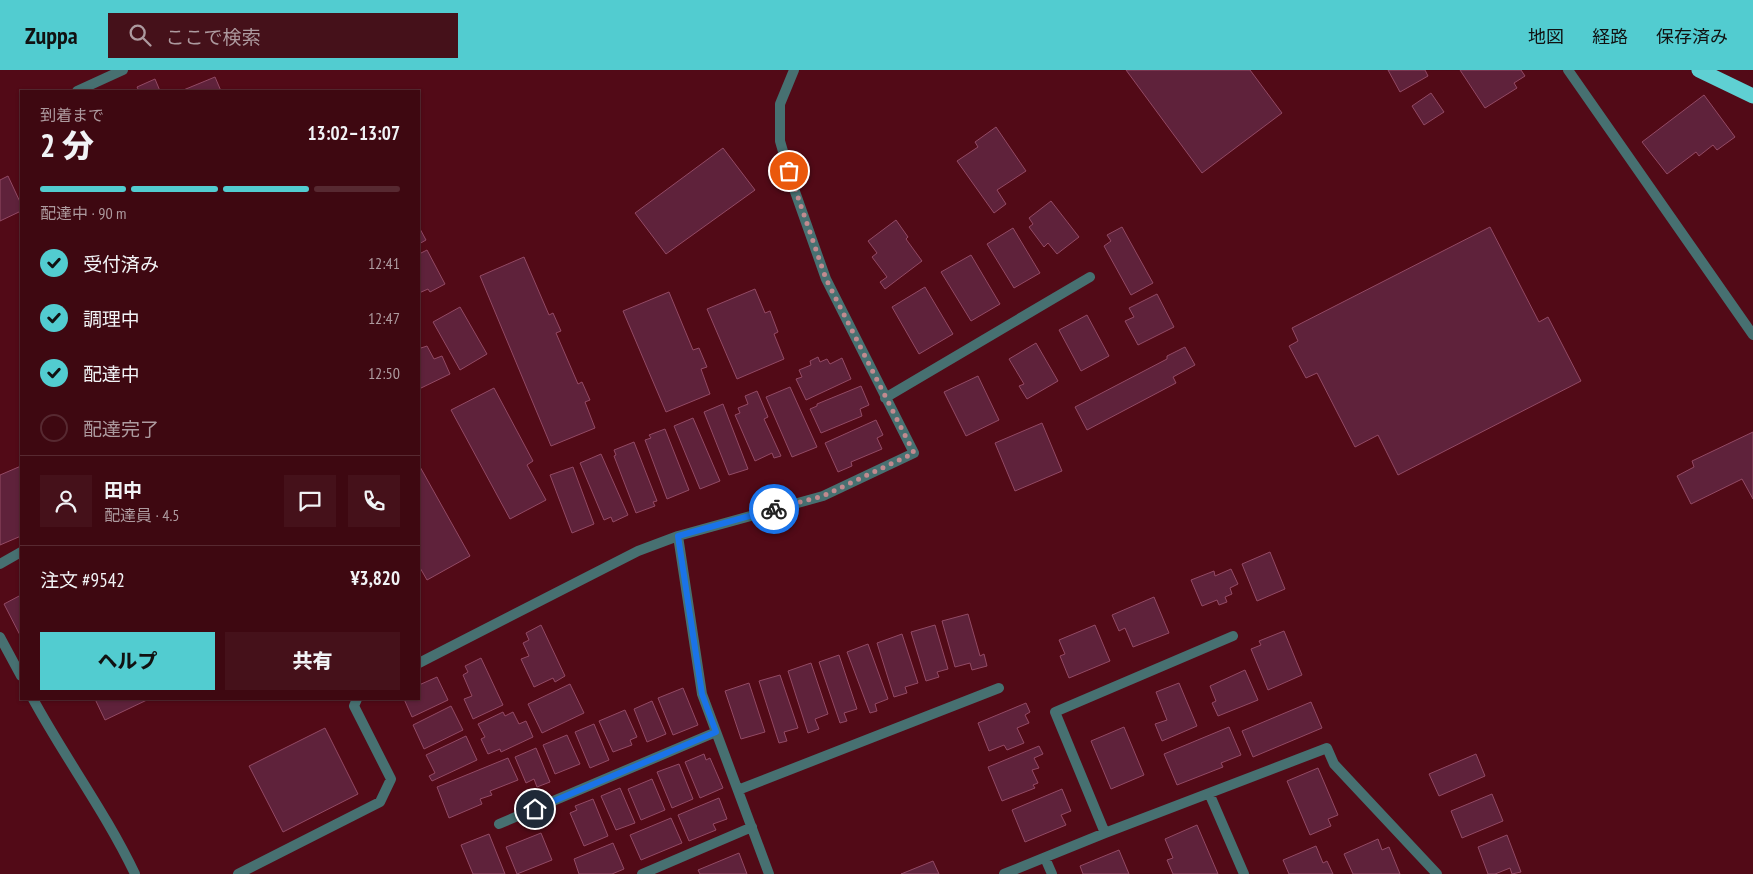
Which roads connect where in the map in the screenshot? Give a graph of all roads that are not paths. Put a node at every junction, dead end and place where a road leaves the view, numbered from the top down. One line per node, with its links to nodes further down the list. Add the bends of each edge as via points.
1 (123, 70): 5 (street)
2 (794, 70): 9 (street, via 780,104 780,142 826,279)
3 (1568, 70): 8 (street)
4 (1699, 70): 6 (highway)
5 (79, 90)
6 (1753, 96)
7 (1090, 277): 9 (street)
8 (1753, 334)
9 (886, 398): 10 (street, via 914,453 823,496)
10 (678, 536): 15 (street, via 638,550); 20 (street, via 702,694)
11 (20, 553): 12 (street)
12 (0, 564)
13 (1233, 636): 25 (street, via 1055,712)
14 (0, 637): 16 (street)
15 (420, 662)
16 (20, 674)
17 (998, 688): 21 (street)
18 (35, 700): 27 (street, via 110,825)
19 (357, 700): 28 (street, via 354,706 391,779 380,802)
20 (716, 732): 21 (street); 23 (street)
21 (738, 790): 24 (street)
22 (1209, 793): 25 (street); 33 (street); 34 (street, via 1327,748 1334,764)
23 (499, 824)
24 (752, 828): 29 (street); 30 (street)
25 (1105, 833): 26 (street)
26 (1045, 858): 31 (street); 32 (street)
27 (135, 874)
28 (238, 874)
29 (642, 874)
30 (769, 874)
31 (1004, 874)
32 (1052, 874)
33 (1244, 874)
34 (1437, 874)

